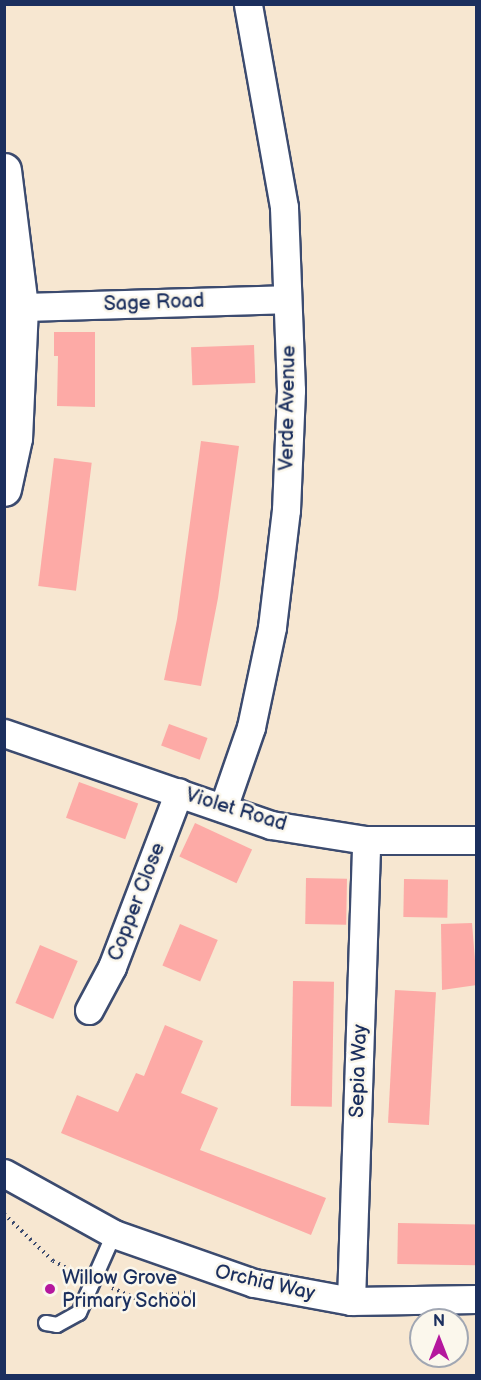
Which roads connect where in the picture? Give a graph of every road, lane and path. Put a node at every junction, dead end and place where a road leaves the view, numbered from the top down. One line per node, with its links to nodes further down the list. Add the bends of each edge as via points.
1 (248, 4): 3 (street, Verde Avenue, via 284,207)
2 (4, 170): 4 (street)
3 (287, 299): 4 (street, Sage Road); 8 (street, Verde Avenue, via 291,390 286,510 273,627 251,727)
4 (21, 307): 5 (street, via 15,438)
5 (4, 489)
6 (4, 733): 7 (street, Violet Road)
7 (179, 792): 8 (street, Violet Road); 11 (street, Copper Close, via 112,967)
8 (223, 808): 9 (street, Violet Road, via 271,825)
9 (366, 840): 10 (street, Violet Road); 15 (street, Sepia Way)
10 (477, 840)
11 (89, 1010)
12 (4, 1173): 13 (street, Orchid Way)
13 (114, 1234): 15 (street, Orchid Way, via 254,1283); 16 (lane, via 80,1312 57,1325)
14 (477, 1299): 15 (street, Orchid Way)
15 (351, 1301)
16 (46, 1323)

